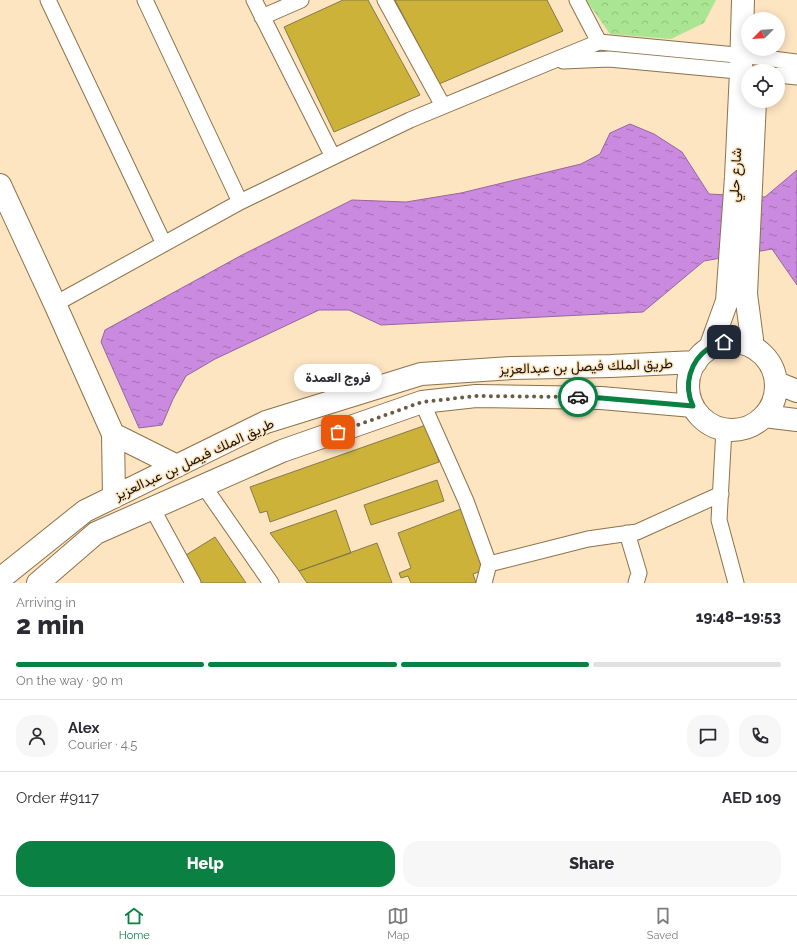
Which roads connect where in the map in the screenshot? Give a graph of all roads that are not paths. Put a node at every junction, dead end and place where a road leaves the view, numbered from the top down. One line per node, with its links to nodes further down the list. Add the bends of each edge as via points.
1 (48, 0): 23 (street)
2 (145, 0): 22 (street)
3 (254, 0): 10 (street)
4 (301, 0): 10 (street)
5 (385, 0): 17 (street)
6 (577, 0): 11 (street)
7 (743, 0): 14 (street, شارع حلي)
8 (758, 0): 9 (street)
9 (757, 12)
10 (262, 17): 19 (street)
11 (599, 42): 12 (street); 14 (street)
12 (550, 62): 14 (street, via 609,59); 17 (street)
13 (797, 62): 14 (street)
14 (750, 63): 20 (street, شارع حلي)
15 (785, 76): 16 (street)
16 (797, 77)
17 (443, 106): 19 (street)
18 (754, 108): 20 (street, شارع حلي)
19 (333, 157): 22 (street)
20 (744, 178): 24 (street, شارع حلي)
21 (0, 186): 25 (street)
22 (240, 202): 23 (street)
23 (164, 244): 25 (street)
24 (737, 298): 26 (street, شارع حلي); 27 (street, شارع حلي)
25 (55, 304): 35 (street)
26 (753, 347): 27 (street, via 739,342 724,342); 28 (street, via 765,356 773,369)
27 (703, 355): 31 (street, via 691,370 688,384); 36 (street, طريق الملك فيصل بن عبدالعزيز, via 611,366 512,368 421,374 266,422)
28 (777, 383): 29 (street); 32 (street, via 775,399 769,412)
29 (797, 392)
30 (422, 402): 31 (street, طريق الملك فيصل بن عبدالعزيز, via 476,396 515,396 601,398); 37 (street, طريق الملك فيصل بن عبدالعزيز, via 282,451); 42 (street, via 466,501)
31 (693, 406): 34 (street, via 706,422)
32 (764, 416): 33 (street); 34 (street, via 759,422 746,428 732,431)
33 (797, 420)
34 (724, 429): 38 (street)
35 (113, 434): 36 (street); 39 (street)
36 (177, 466): 39 (street, طريق الملك فيصل بن عبدالعزيز)
37 (203, 485): 40 (street, طريق الملك فيصل بن عبدالعزيز); 46 (street)
38 (721, 494): 41 (street, via 637,532); 49 (street, via 719,520)
39 (114, 497): 43 (street, طريق الملك فيصل بن عبدالعزيز, via 85,511)
40 (152, 508): 44 (street, طريق الملك فيصل بن عبدالعزيز, via 96,532); 45 (street)
41 (627, 533): 42 (street, via 588,539); 48 (street, via 639,573)
42 (489, 564): 47 (street)
43 (0, 579)
44 (38, 583)
45 (193, 583)
46 (272, 583)
47 (484, 583)
48 (636, 583)
49 (736, 583)

